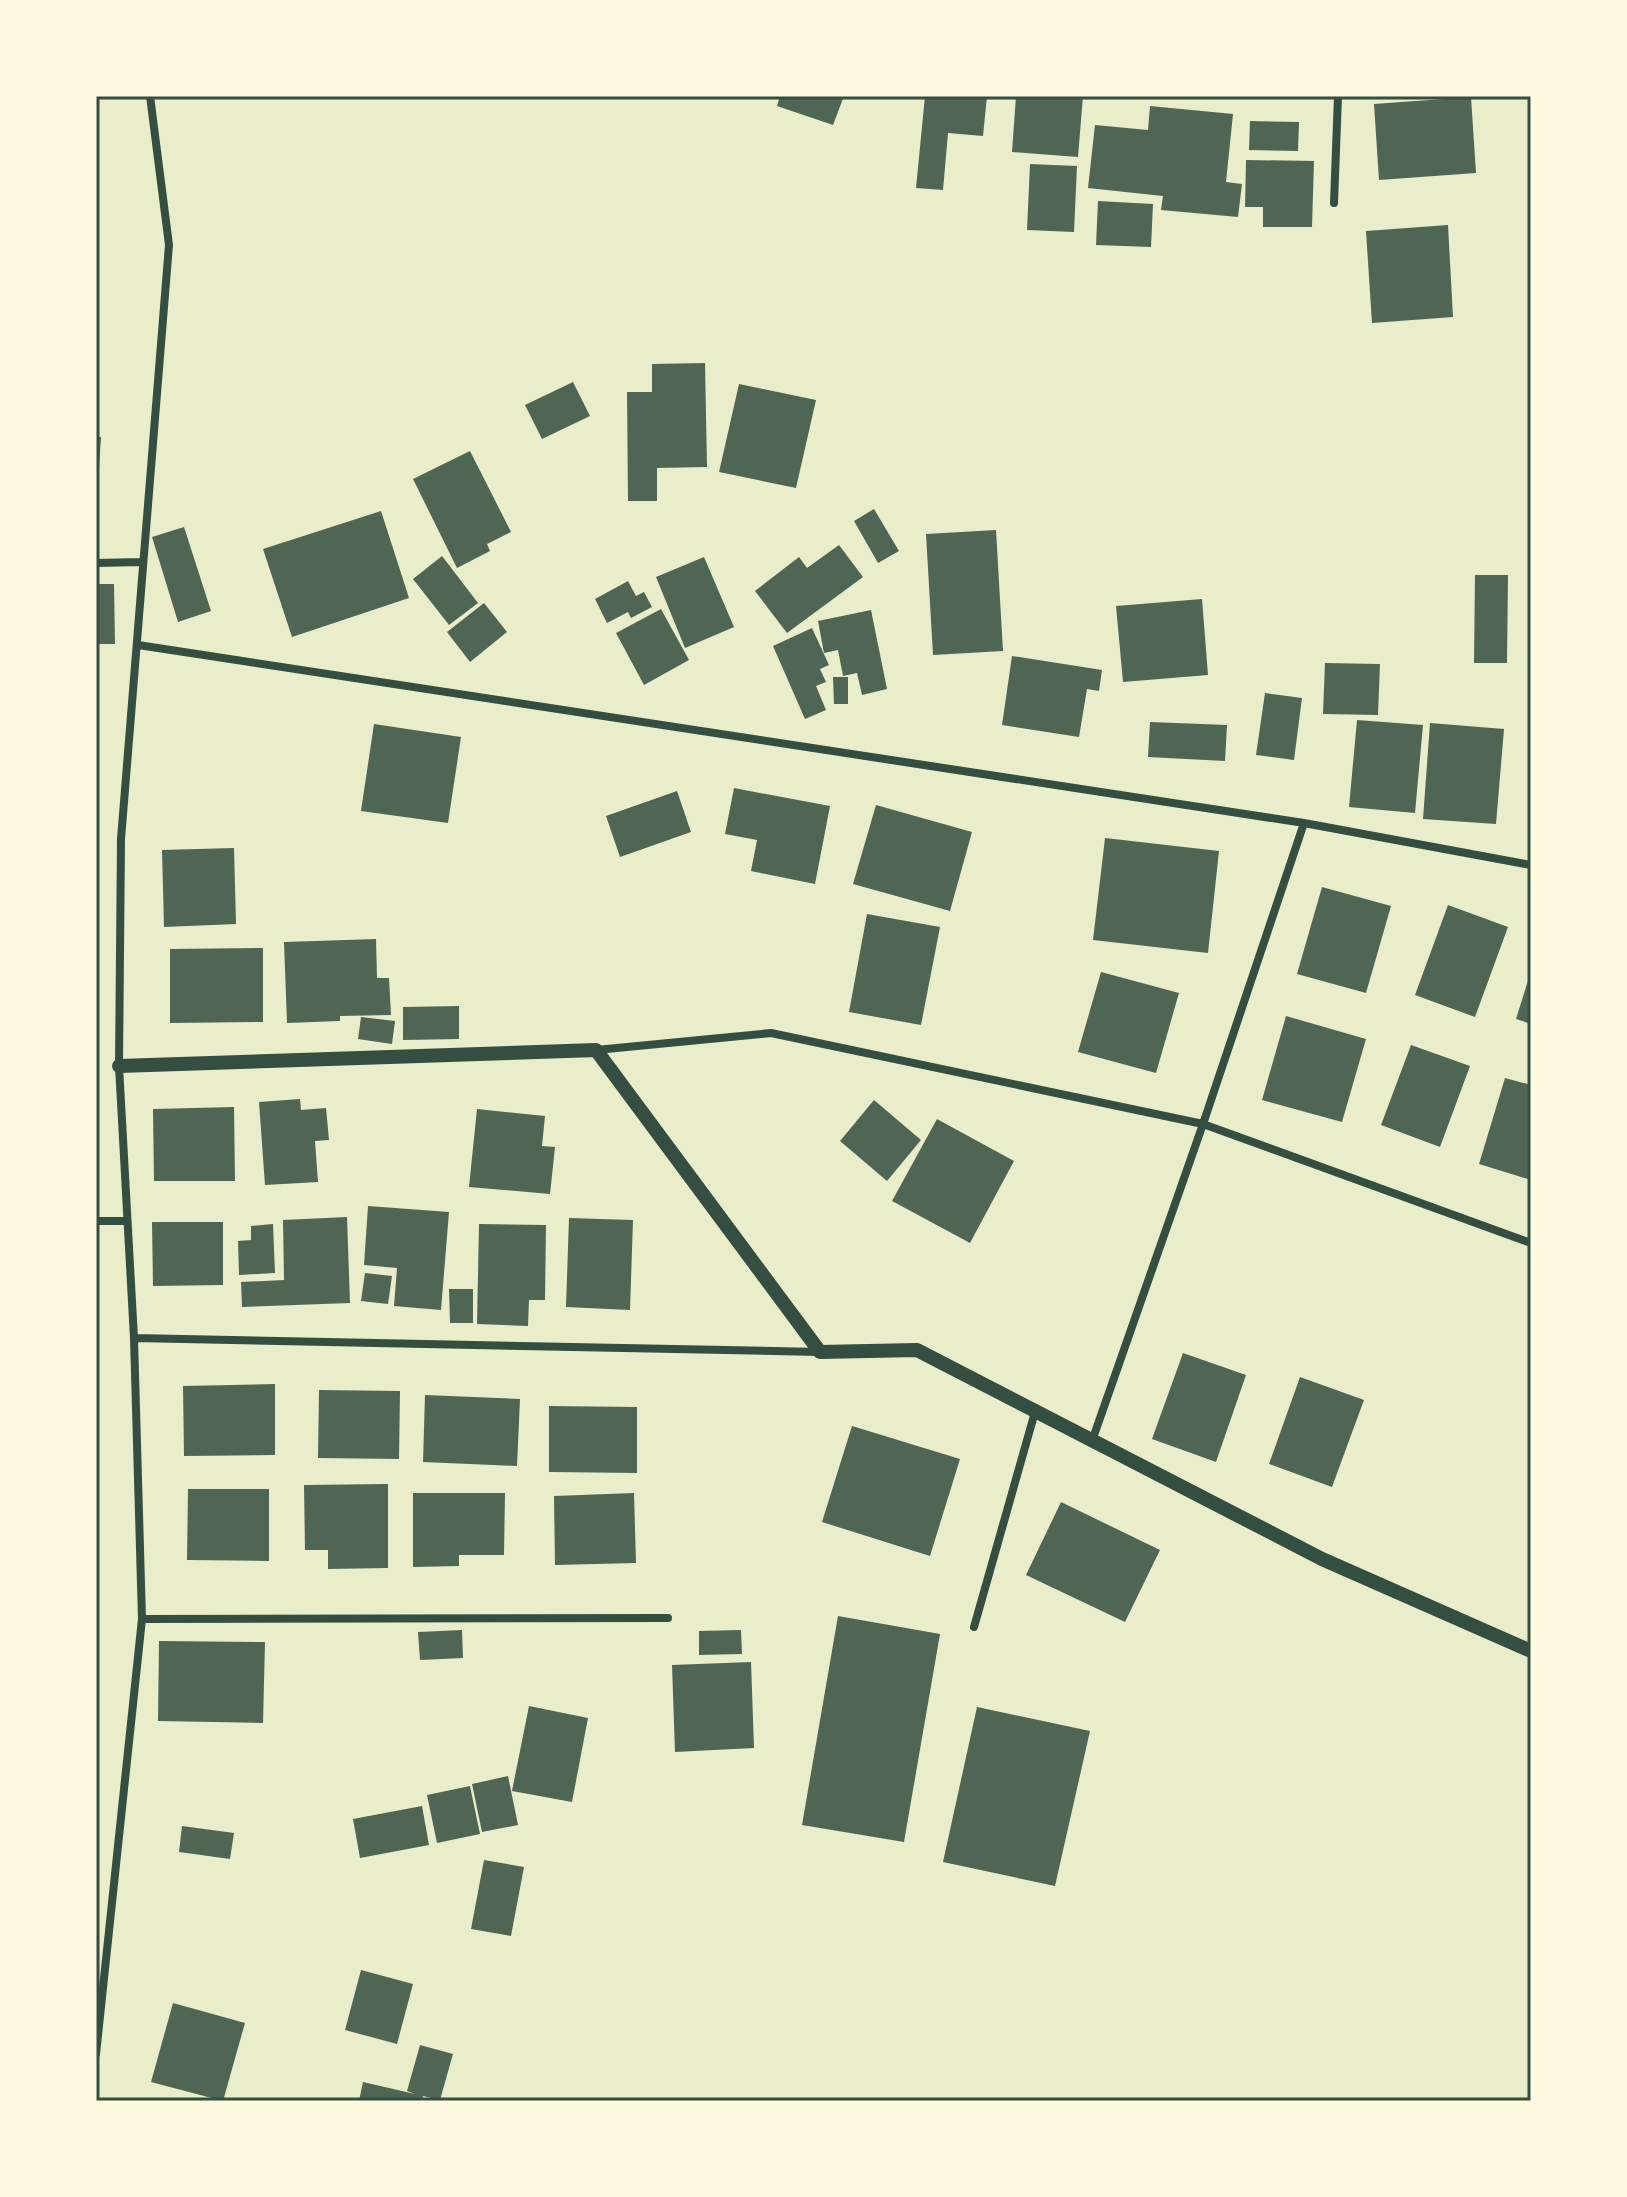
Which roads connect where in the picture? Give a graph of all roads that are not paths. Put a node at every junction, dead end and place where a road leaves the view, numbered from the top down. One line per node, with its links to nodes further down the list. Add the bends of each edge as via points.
1 (150, 96): 4 (street, via 169,245)
2 (1338, 96): 3 (street)
3 (1334, 203)
4 (142, 562): 5 (street); 6 (street)
5 (96, 563)
6 (138, 645): 7 (street); 10 (street, via 121,839)
7 (1304, 823): 8 (street); 11 (street)
8 (1531, 865)
9 (596, 1050): 10 (street); 11 (street, via 771,1033); 16 (street)
10 (119, 1066): 13 (street)
11 (1203, 1124): 14 (street); 18 (street)
12 (96, 1221): 13 (street)
13 (126, 1221): 15 (street)
14 (1531, 1243)
15 (134, 1338): 16 (street); 20 (street)
16 (820, 1352): 17 (street, via 917,1350)
17 (1035, 1412): 18 (street); 21 (street)
18 (1092, 1441): 22 (street, via 1322,1559)
19 (668, 1618): 20 (street)
20 (142, 1619): 23 (street)
21 (974, 1627)
22 (1531, 1651)
23 (96, 2054)

